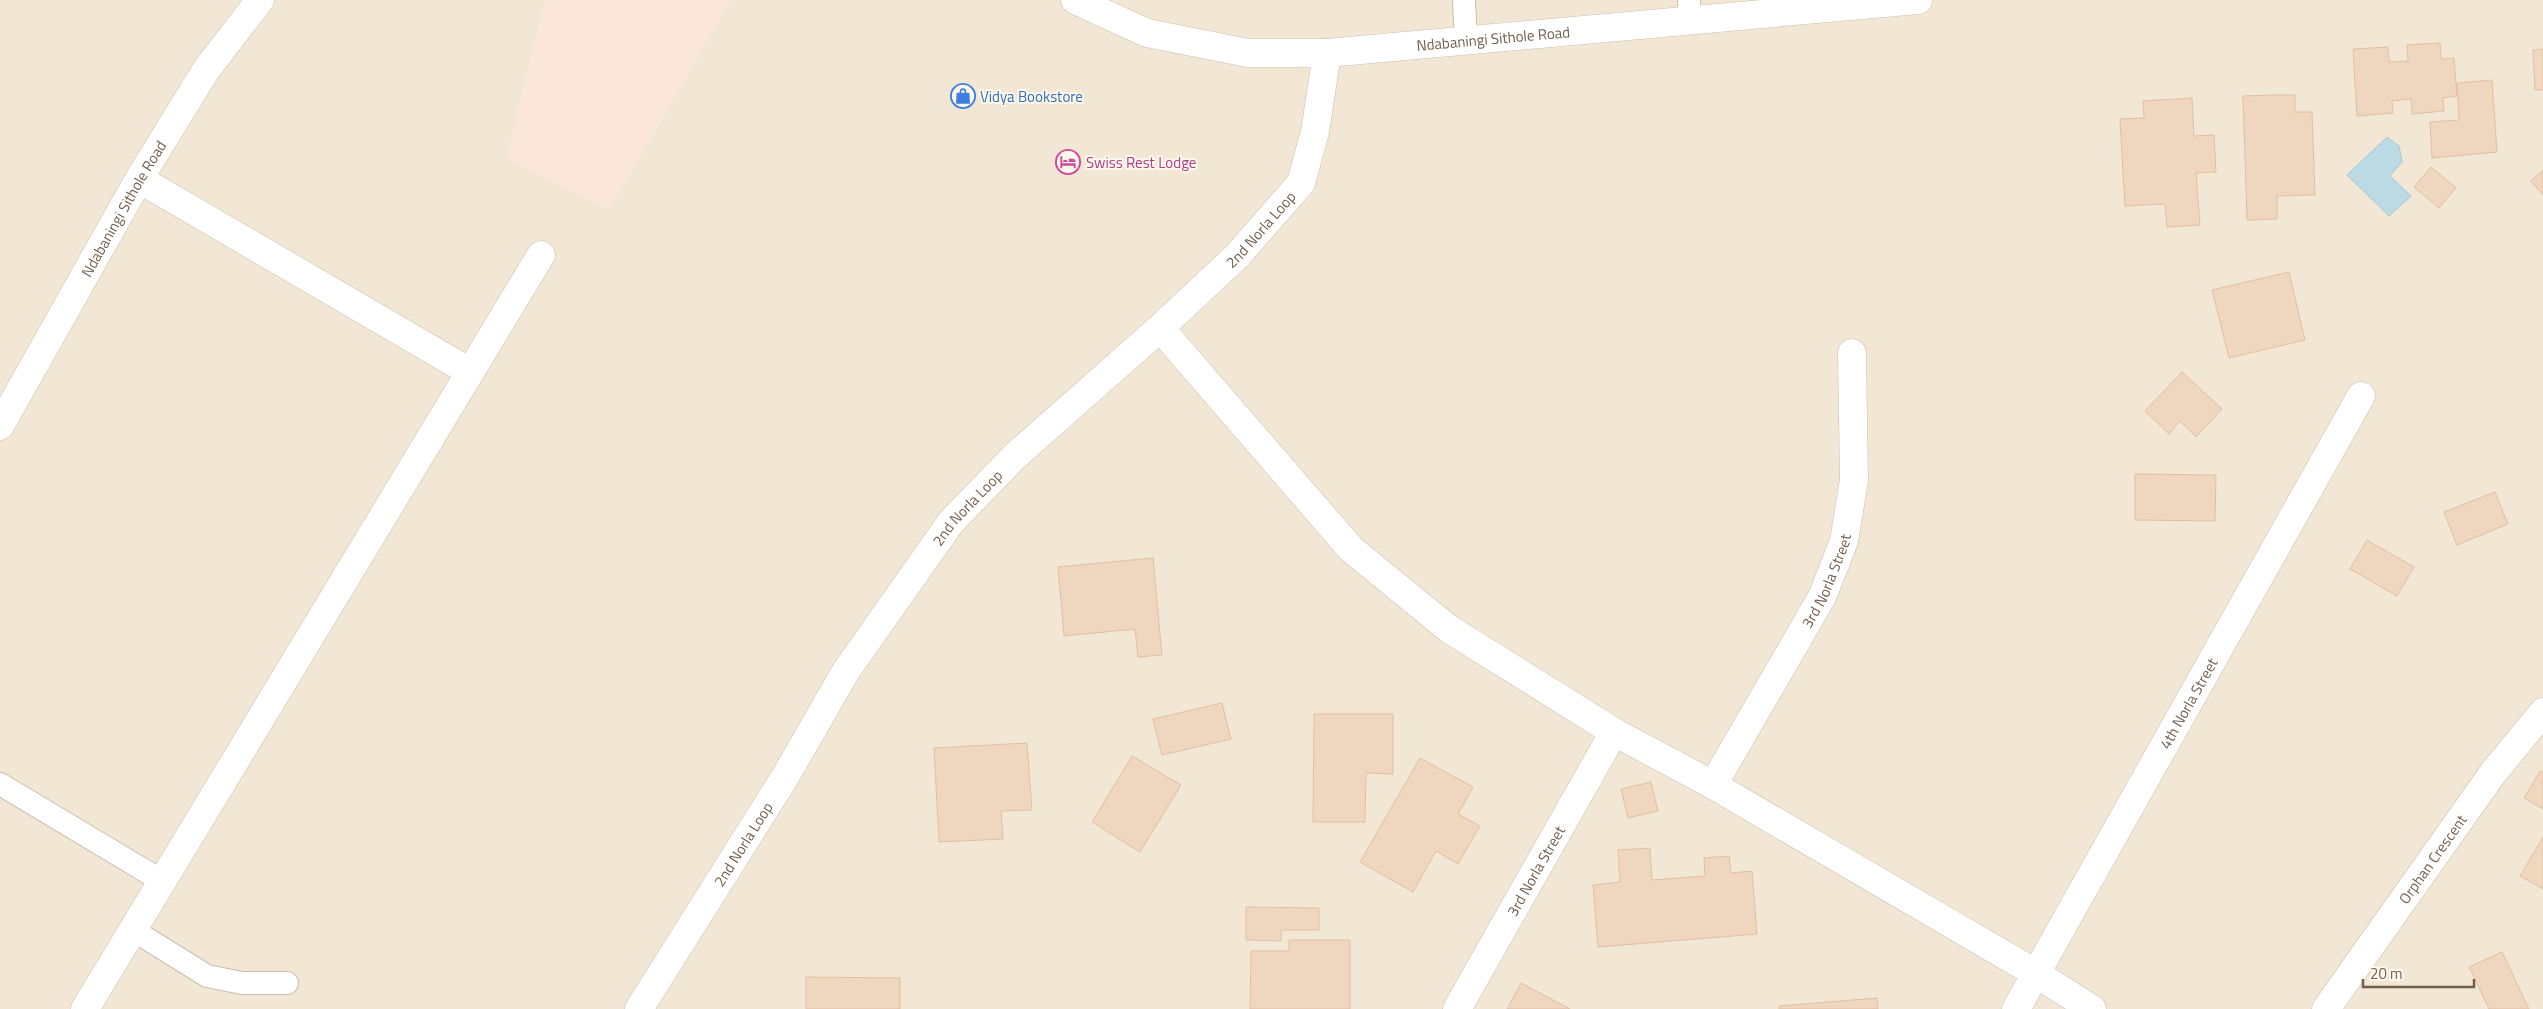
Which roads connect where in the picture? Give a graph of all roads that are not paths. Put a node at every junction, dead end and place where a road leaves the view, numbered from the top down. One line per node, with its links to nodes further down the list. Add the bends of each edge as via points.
1 (1076, 0): 7 (street, Ndabaningi Sithole Road, via 1147,33 1248,53)
2 (1464, 0): 6 (lane)
3 (1918, 0): 5 (street, Ndabaningi Sithole Road)
4 (255, 1): 8 (street, Ndabaningi Sithole Road, via 206,70)
5 (1689, 11): 6 (street, Ndabaningi Sithole Road)
6 (1466, 42): 7 (street, Ndabaningi Sithole Road)
7 (1327, 53): 10 (street, 2nd Norla Loop, via 1316,132 1301,183 1237,256)
8 (140, 179): 12 (street); 14 (street, Ndabaningi Sithole Road)
9 (541, 255): 12 (street)
10 (1160, 328): 16 (street, via 1351,549 1449,629); 24 (street, 2nd Norla Loop, via 1016,456 951,522 846,671 785,778)
11 (1852, 353): 18 (street, 3rd Norla Street, via 1854,480 1844,541 1822,597)
12 (470, 372): 19 (street)
13 (2361, 396): 21 (street, 4th Norla Street)
14 (0, 426)
15 (2543, 712): 28 (street, Orphan Crescent, via 2493,773)
16 (1614, 732): 18 (street); 25 (street, 3rd Norla Street)
17 (0, 784): 19 (lane)
18 (1713, 785): 21 (street)
19 (162, 880): 20 (street)
20 (133, 930): 22 (lane, via 207,976 242,983); 23 (street)
21 (2037, 974): 26 (street, 4th Norla Street); 27 (street)
22 (287, 983)
23 (85, 1009)
24 (638, 1009)
25 (1457, 1009)
26 (2016, 1009)
27 (2092, 1009)
28 (2326, 1009)

